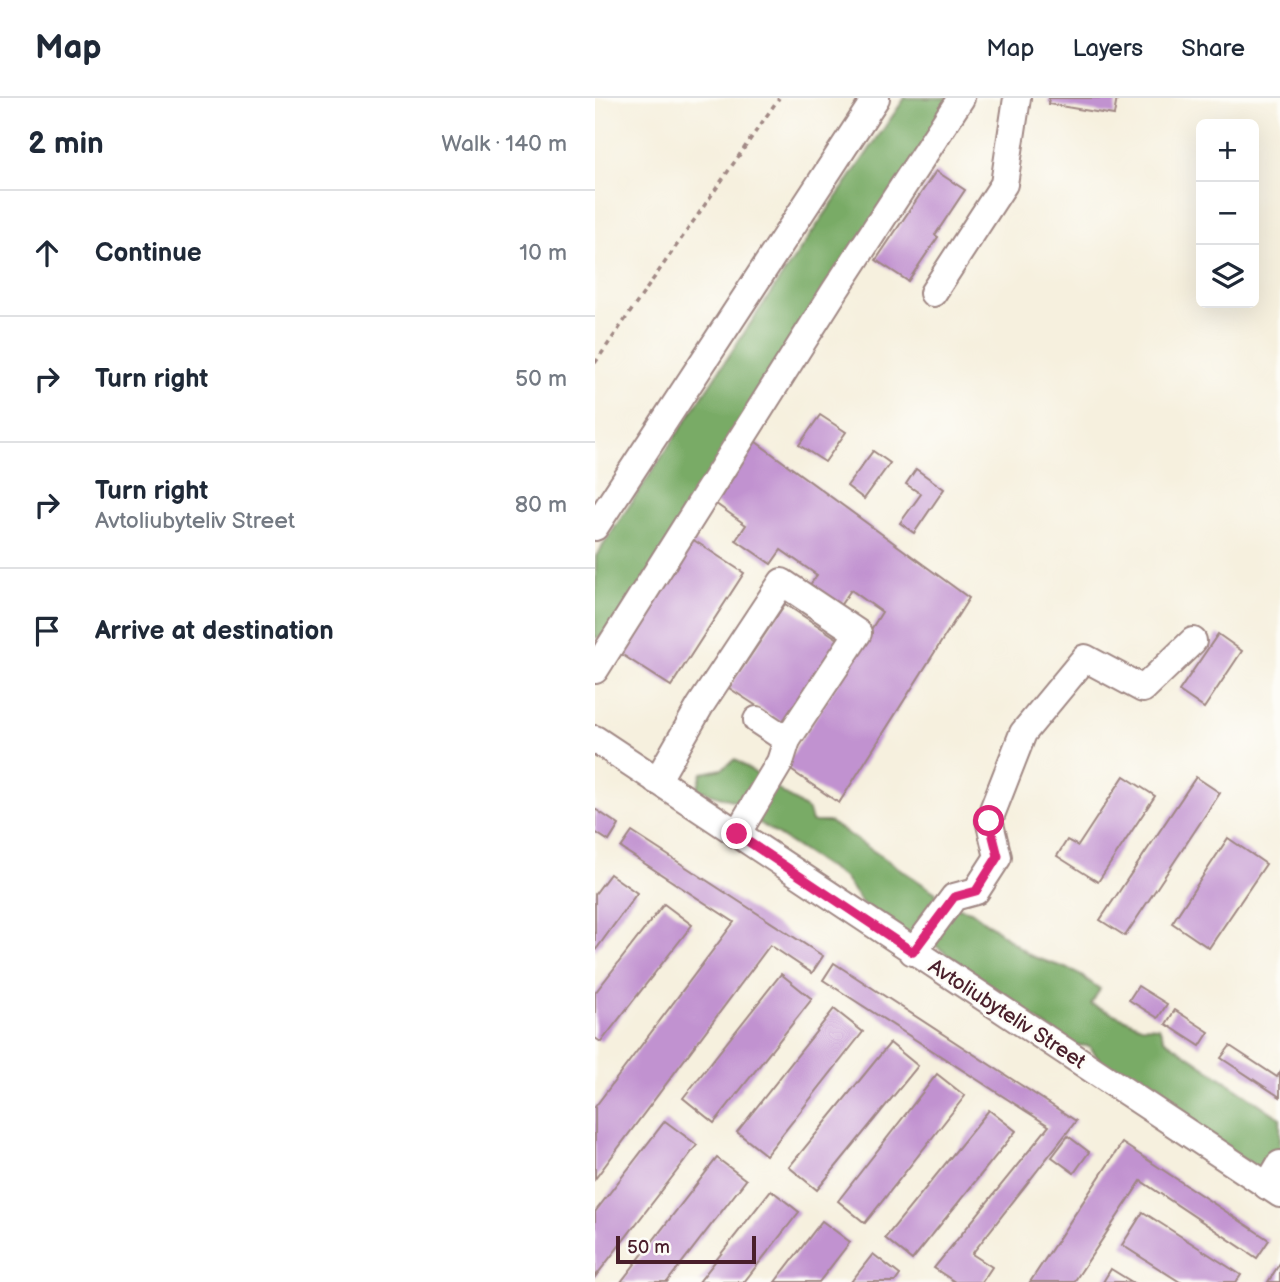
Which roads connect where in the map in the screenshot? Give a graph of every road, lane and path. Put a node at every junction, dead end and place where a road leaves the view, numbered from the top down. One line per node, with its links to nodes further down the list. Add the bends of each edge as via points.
1 (779, 98): 6 (path)
2 (876, 98): 7 (street)
3 (961, 98): 9 (street)
4 (1017, 98): 5 (street, via 1005,184)
5 (933, 293)
6 (595, 363)
7 (595, 527)
8 (1193, 641): 15 (street, via 1143,690 1085,658 1023,733 989,821 998,856 976,891 954,897)
9 (597, 663)
10 (757, 720): 12 (street)
11 (595, 739): 13 (street, Avtoliubyteliv Street)
12 (787, 740): 13 (street, via 858,633 782,582); 14 (street, via 780,762)
13 (657, 781): 14 (street, Avtoliubyteliv Street)
14 (737, 834): 15 (street, Avtoliubyteliv Street)
15 (913, 952): 16 (street, Avtoliubyteliv Street)
16 (1276, 1181)

